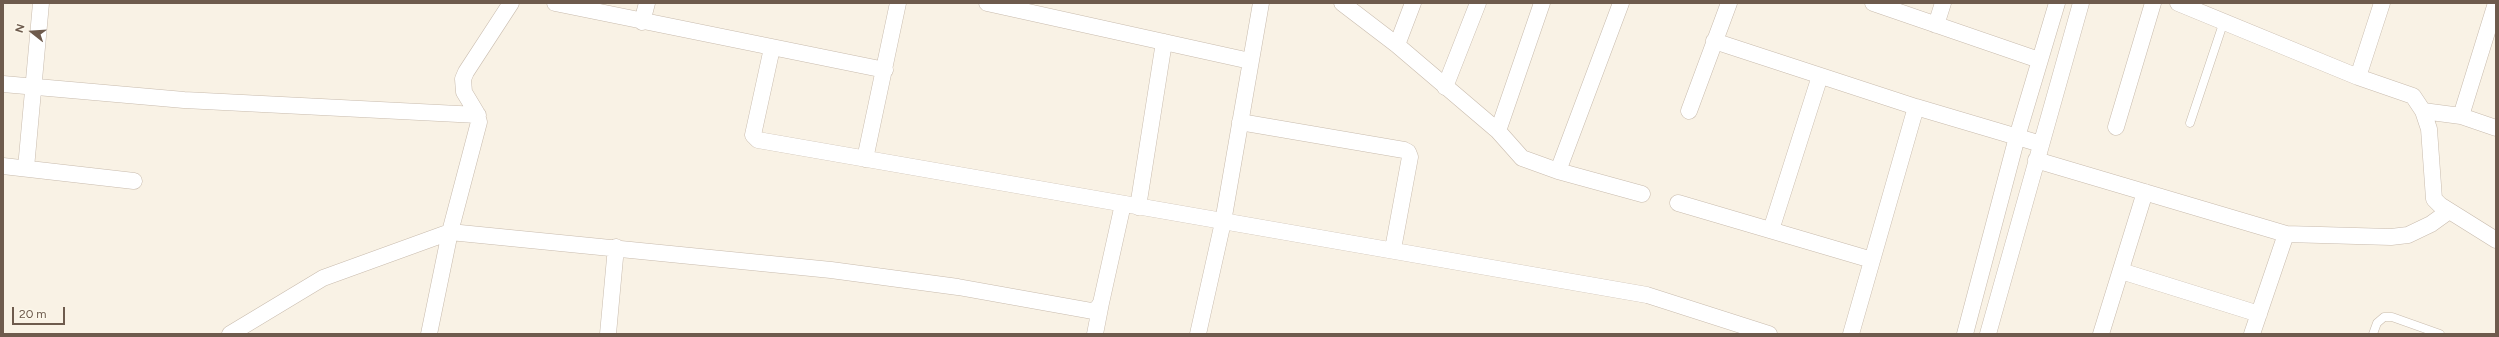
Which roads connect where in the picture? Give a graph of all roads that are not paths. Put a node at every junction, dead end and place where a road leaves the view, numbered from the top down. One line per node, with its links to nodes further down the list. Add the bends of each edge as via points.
1 (41, 3): 35 (street)
2 (511, 3): 40 (street, via 463,79 464,92)
3 (555, 3): 23 (street)
4 (647, 3): 23 (street)
5 (898, 3): 31 (street)
6 (987, 3): 26 (street)
7 (1261, 3): 30 (street)
8 (1342, 3): 27 (street)
9 (1413, 3): 27 (street)
10 (1478, 3): 36 (street)
11 (1542, 3): 46 (street)
12 (1621, 3): 53 (street)
13 (1729, 3): 25 (street)
14 (1873, 3): 24 (street)
15 (1943, 3): 24 (street)
16 (2056, 3): 29 (street)
17 (2081, 3): 48 (street)
18 (2153, 3): 44 (street)
19 (2178, 3): 22 (street)
20 (2382, 3): 33 (street)
21 (2496, 3): 41 (street)
22 (2224, 21): 33 (street); 43 (lane)
23 (642, 22): 28 (street)
24 (1936, 25): 29 (street)
25 (1714, 41): 32 (street); 38 (street)
26 (1164, 42): 30 (street); 58 (street)
27 (1397, 45): 36 (street)
28 (772, 48): 31 (street); 49 (street, via 753,135 755,138)
29 (2039, 60): 47 (street)
30 (1250, 61): 42 (street)
31 (884, 70): 49 (street)
32 (1820, 76): 37 (street); 61 (street)
33 (2358, 77): 39 (street, via 2413,96)
34 (3, 84): 35 (street)
35 (34, 87): 40 (street, via 184,100); 52 (street)
36 (1446, 87): 46 (street)
37 (1916, 107): 47 (street); 67 (street)
38 (1689, 111)
39 (2423, 111): 41 (street); 59 (street, via 2429,129 2433,195 2440,205)
40 (478, 116): 62 (street)
41 (2461, 116): 45 (street)
42 (1240, 122): 60 (street); 66 (street, via 1408,152 1410,157)
43 (2190, 123)
44 (2116, 127)
45 (2496, 128)
46 (1498, 132): 53 (street, via 1522,158)
47 (2016, 137): 48 (street); 78 (street)
48 (2041, 144): 50 (street)
49 (865, 159): 58 (street)
50 (2036, 160): 55 (street); 79 (street)
51 (3, 166): 52 (street)
52 (26, 168): 54 (street)
53 (1558, 171): 56 (street)
54 (134, 181)
55 (2145, 192): 63 (street); 68 (street)
56 (1642, 194)
57 (1678, 203): 61 (street)
58 (1130, 206): 60 (street); 69 (street)
59 (2449, 211): 63 (street, via 2420,231 2402,236); 64 (street)
60 (1223, 222): 66 (street); 75 (street)
61 (1770, 230): 67 (street)
62 (450, 232): 65 (street); 71 (street, via 323,278); 72 (street)
63 (2286, 234): 70 (street)
64 (2496, 240)
65 (616, 247): 69 (street, via 831,270 958,287 1092,311); 73 (street)
66 (1393, 249): 76 (street, via 1647,295)
67 (1872, 260): 77 (street)
68 (2121, 271): 70 (street); 80 (street)
69 (1101, 303): 74 (street)
70 (2259, 314): 81 (street)
71 (230, 334)
72 (429, 334)
73 (608, 334)
74 (1095, 334)
75 (1200, 334)
76 (1769, 334)
77 (1851, 334)
78 (1965, 334)
79 (1988, 334)
80 (2101, 334)
81 (2252, 334)
82 (2373, 334): 83 (lane, via 2377,323 2384,317 2392,317)
83 (2440, 334)

